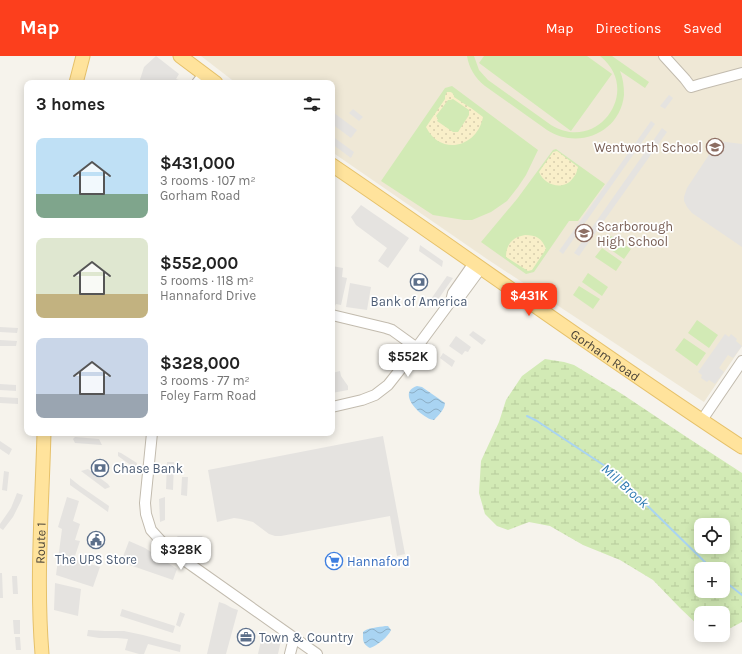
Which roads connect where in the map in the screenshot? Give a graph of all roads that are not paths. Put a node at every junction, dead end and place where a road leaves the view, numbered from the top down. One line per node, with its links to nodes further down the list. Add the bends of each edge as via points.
1 (84, 56): 6 (main road)
2 (180, 56): 5 (main road)
3 (664, 56): 4 (street, via 691,87)
4 (742, 73)
5 (200, 79)
6 (77, 80)
7 (335, 167): 8 (main road, Gorham Road)
8 (478, 265): 10 (street, via 453,293 451,301); 13 (main road, Gorham Road)
9 (335, 316): 10 (street, via 392,330)
10 (417, 348): 12 (street, via 388,385 375,395)
11 (742, 361): 13 (street)
12 (335, 406)
13 (702, 420): 16 (main road, Gorham Road)
14 (44, 436): 18 (main road, Route 1, via 39,582)
15 (152, 436): 17 (street, via 145,504 151,530 174,553)
16 (742, 447)
17 (294, 638): 19 (street); 20 (street)
18 (42, 654)
19 (290, 654)
20 (317, 654)

